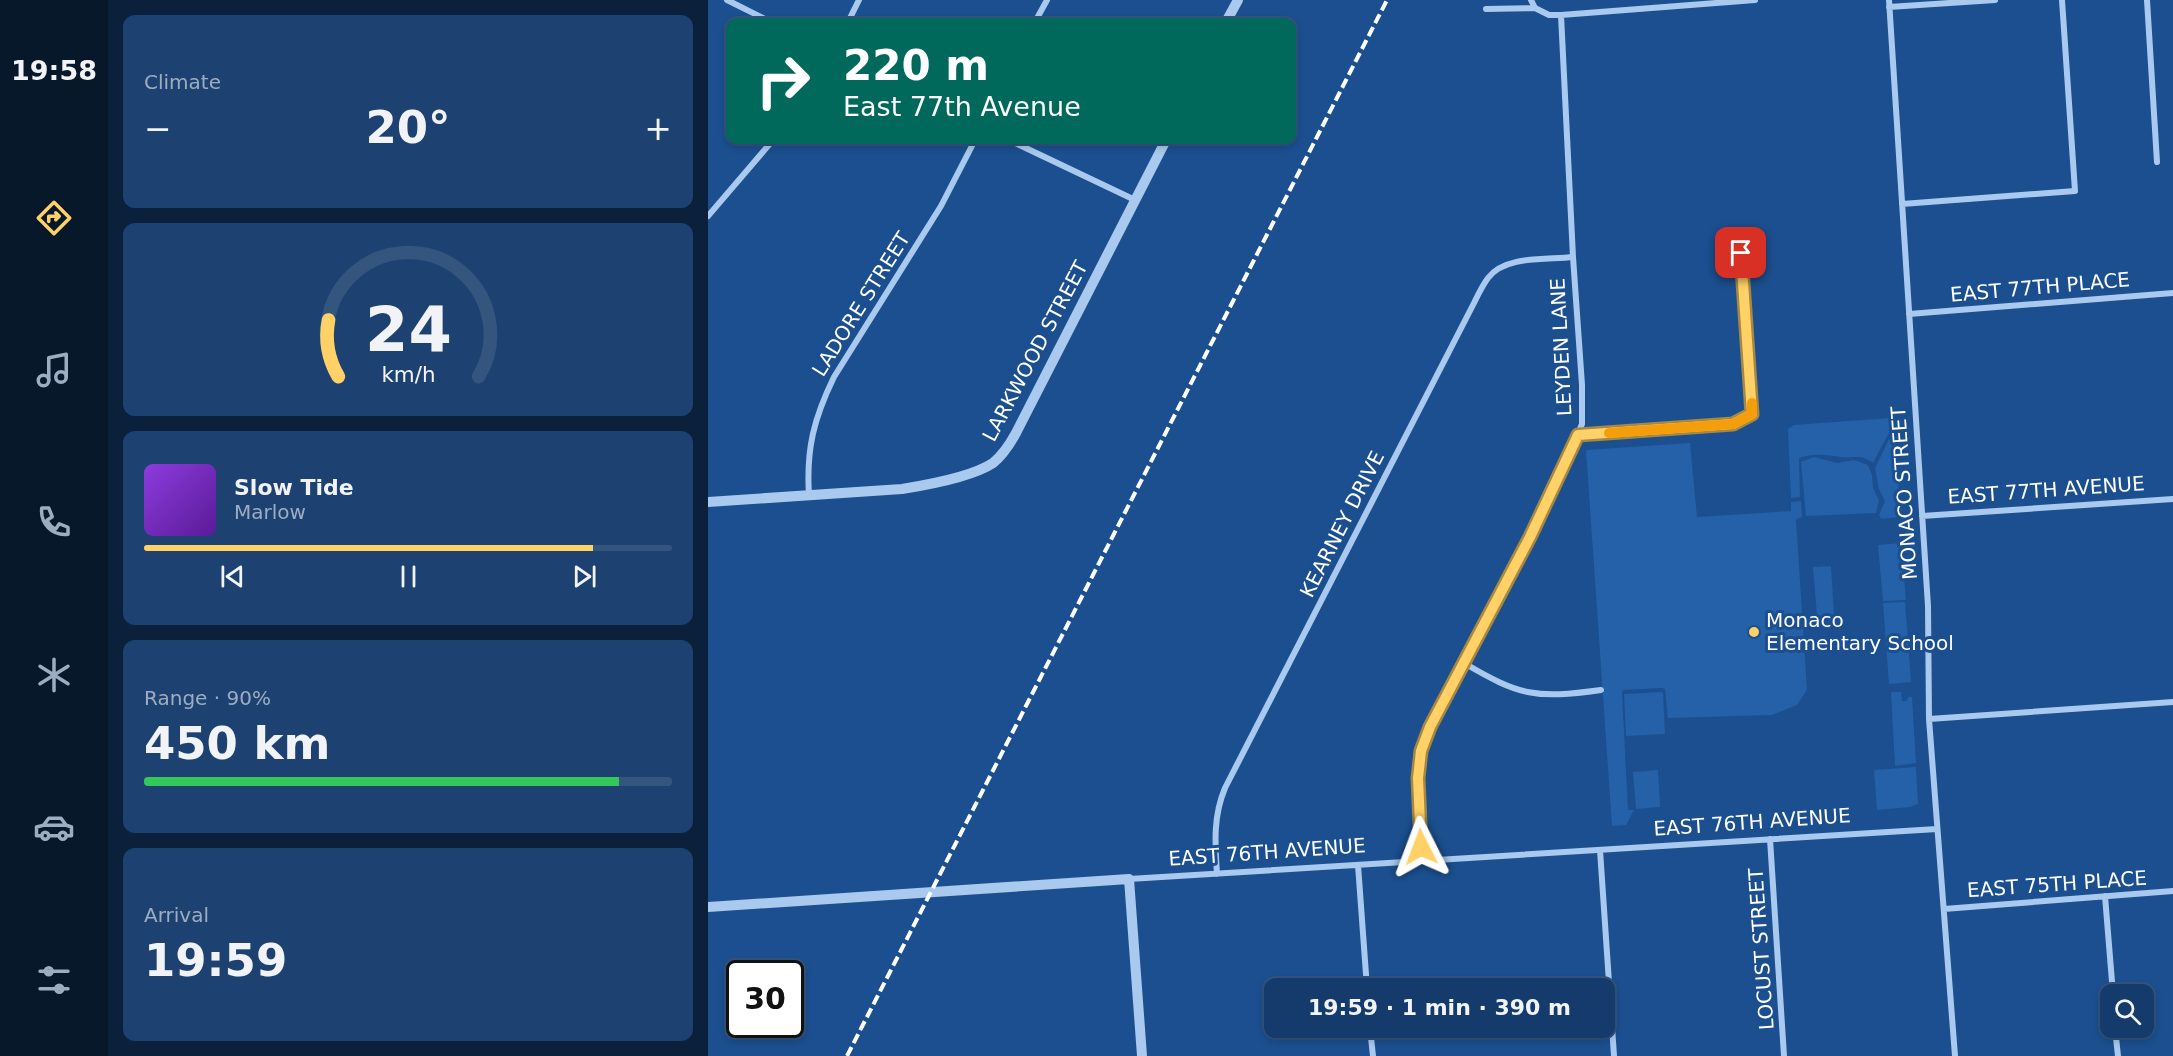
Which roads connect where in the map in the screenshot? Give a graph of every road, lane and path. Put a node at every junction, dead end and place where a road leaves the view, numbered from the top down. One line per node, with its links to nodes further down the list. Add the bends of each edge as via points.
1 (727, 0): 14 (street)
2 (859, 0): 15 (street)
3 (1047, 0): 16 (street)
4 (1238, 0): 17 (street)
5 (1531, 0): 11 (street)
6 (1755, 0): 13 (street)
7 (1995, 0): 10 (street)
8 (2062, 0): 24 (street, via 2075,191)
9 (2147, 0): 22 (street)
10 (1889, 3): 24 (street, MONACO STREET)
11 (1535, 8): 12 (street); 13 (street, via 1549,15)
12 (1486, 9)
13 (1561, 15): 27 (street, LEYDEN LANE)
14 (763, 18)
15 (850, 18)
16 (1037, 18)
17 (1228, 18)
18 (771, 144): 25 (street)
19 (973, 144): 31 (street, LADORE STREET, via 940,206 821,403 811,437)
20 (1017, 144): 23 (street)
21 (1164, 144): 23 (street, LARKWOOD STREET)
22 (2157, 162)
23 (1135, 200): 31 (street, LARKWOOD STREET, via 1006,450 992,463 945,480 902,489)
24 (1902, 204): 29 (street, MONACO STREET)
25 (708, 216)
26 (1739, 230): 30 (street, via 1752,414 1733,424)
27 (1573, 257): 30 (street, LEYDEN LANE, via 1582,385); 44 (street, KEARNEY DRIVE, via 1502,266 1489,277 1225,788 1215,818)
28 (2173, 293): 29 (street, EAST 77TH PLACE)
29 (1909, 314): 34 (street, MONACO STREET)
30 (1578, 435): 35 (street, LEYDEN LANE, via 1550,498)
31 (809, 495): 33 (street)
32 (2173, 500): 34 (street, EAST 77TH AVENUE)
33 (708, 502)
34 (1922, 516): 38 (street, MONACO STREET)
35 (1464, 663): 36 (street, via 1492,680 1526,693 1552,695); 42 (street, LEYDEN LANE, via 1421,751 1418,778)
36 (1601, 690)
37 (2173, 702): 38 (street)
38 (1929, 719): 39 (street, MONACO STREET)
39 (1937, 829): 40 (street, EAST 76TH AVENUE); 49 (street, MONACO STREET)
40 (1770, 839): 41 (street, EAST 76TH AVENUE); 57 (street, LOCUST STREET)
41 (1600, 850): 42 (street, EAST 76TH AVENUE); 56 (street)
42 (1422, 861): 43 (street, EAST 76TH AVENUE)
43 (1358, 865): 44 (street, EAST 76TH AVENUE); 50 (street)
44 (1217, 873): 45 (street, EAST 76TH AVENUE)
45 (1129, 879): 48 (street, EAST 76TH AVENUE); 54 (street)
46 (2173, 891): 47 (street, EAST 75TH PLACE)
47 (2105, 896): 49 (street, EAST 75TH PLACE); 51 (street)
48 (708, 907)
49 (1944, 909): 58 (street, MONACO STREET)
50 (1366, 978)
51 (2112, 984)
52 (1371, 1038): 55 (street)
53 (2116, 1038): 59 (street)
54 (1142, 1056)
55 (1372, 1056)
56 (1614, 1056)
57 (1784, 1056)
58 (1955, 1056)
59 (2118, 1056)

